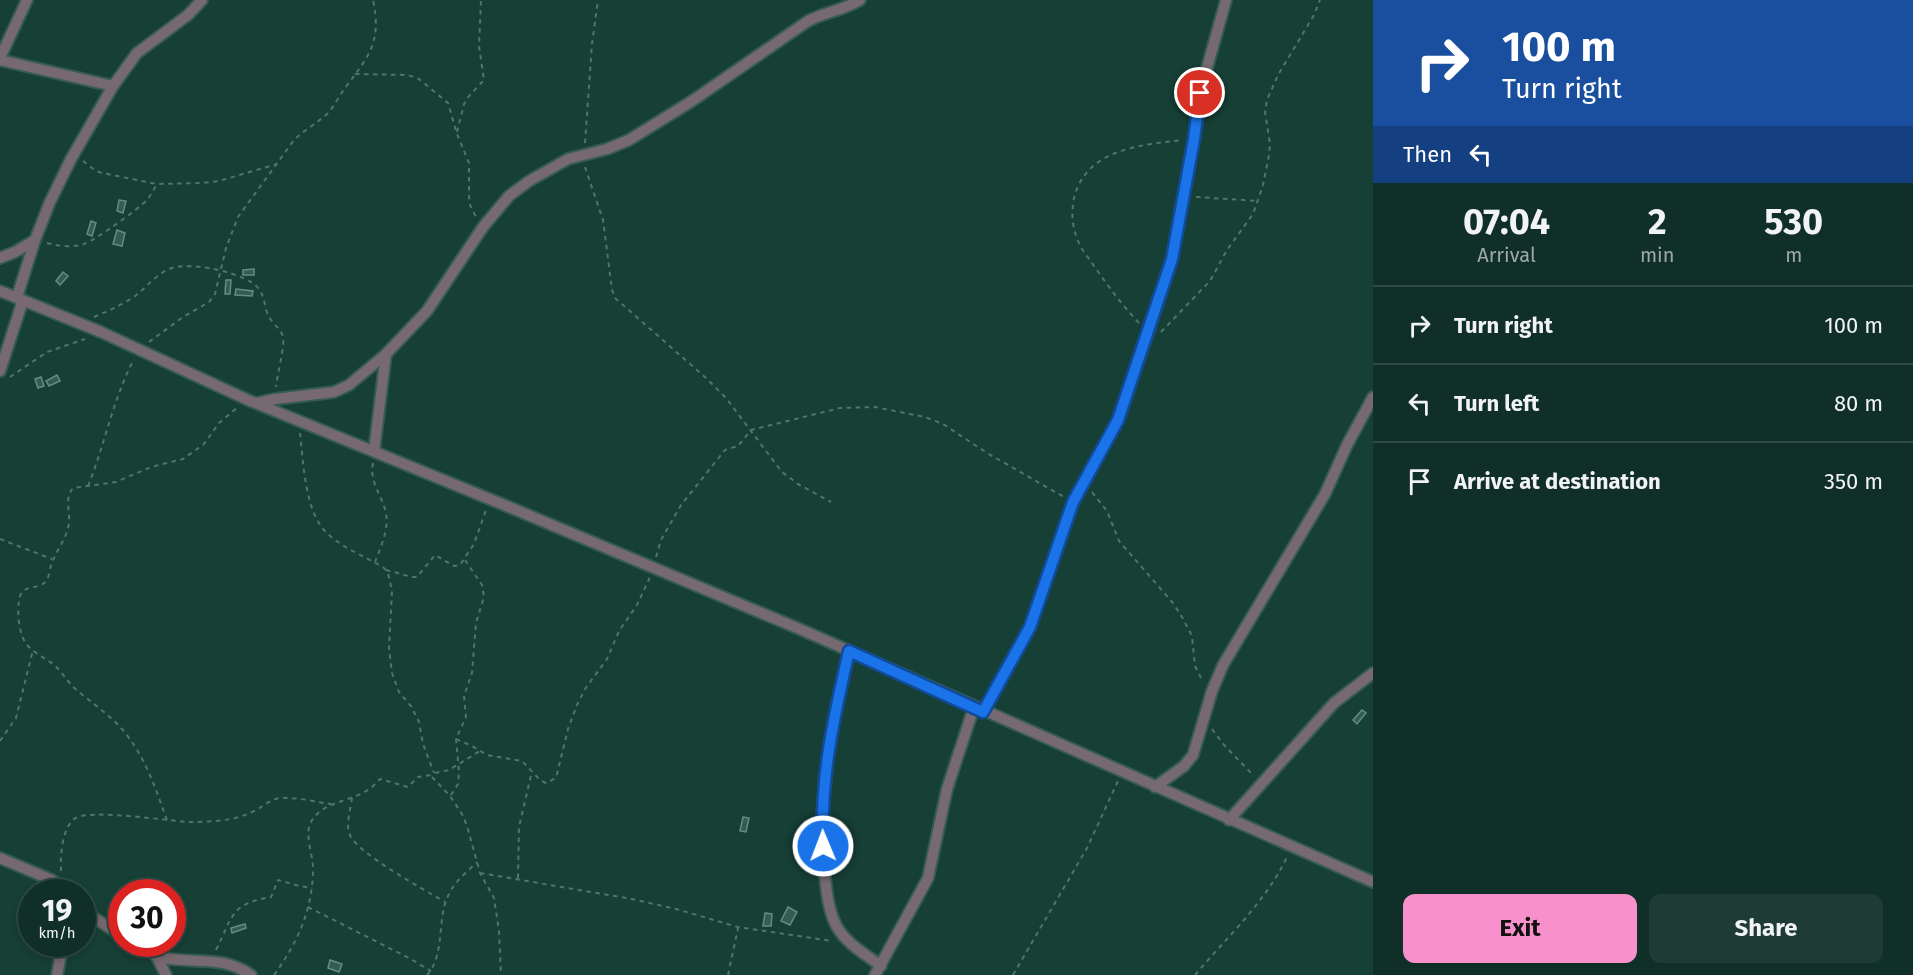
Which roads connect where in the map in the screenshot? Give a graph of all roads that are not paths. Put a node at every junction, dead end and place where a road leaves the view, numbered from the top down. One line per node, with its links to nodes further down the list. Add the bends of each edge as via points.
1 (27, 0): 5 (street)
2 (202, 0): 6 (street, via 137,53)
3 (860, 0): 11 (street, via 808,21 629,140 568,159 529,181 509,196 483,227 427,312)
4 (1226, 0): 18 (street, via 1200,93 1172,259 1152,335 1118,420 1073,502 1030,627)
5 (0, 59): 6 (street)
6 (113, 86): 7 (street, via 71,159)
7 (35, 240): 8 (street); 10 (street)
8 (0, 258)
9 (0, 291): 10 (street)
10 (20, 299): 12 (street); 14 (street)
11 (386, 354): 14 (street, via 349,385 334,392); 15 (street)
12 (4, 375)
13 (1373, 397): 19 (street, via 1325,494 1228,657 1212,691 1193,755)
14 (252, 402): 15 (street)
15 (376, 452): 16 (street)
16 (849, 651): 18 (street); 27 (street, via 823,787 827,900 836,926)
17 (1373, 673): 20 (street, via 1334,702)
18 (978, 709): 19 (street); 27 (street, via 947,789 928,878)
19 (1155, 787): 20 (street)
20 (1229, 820): 23 (street)
21 (0, 858): 22 (street)
22 (45, 879)
23 (1373, 882)
24 (60, 957): 28 (street)
25 (157, 957): 29 (street)
26 (165, 957): 30 (street, via 239,966)
27 (878, 970)
28 (57, 975)
29 (166, 975)
30 (251, 975)

